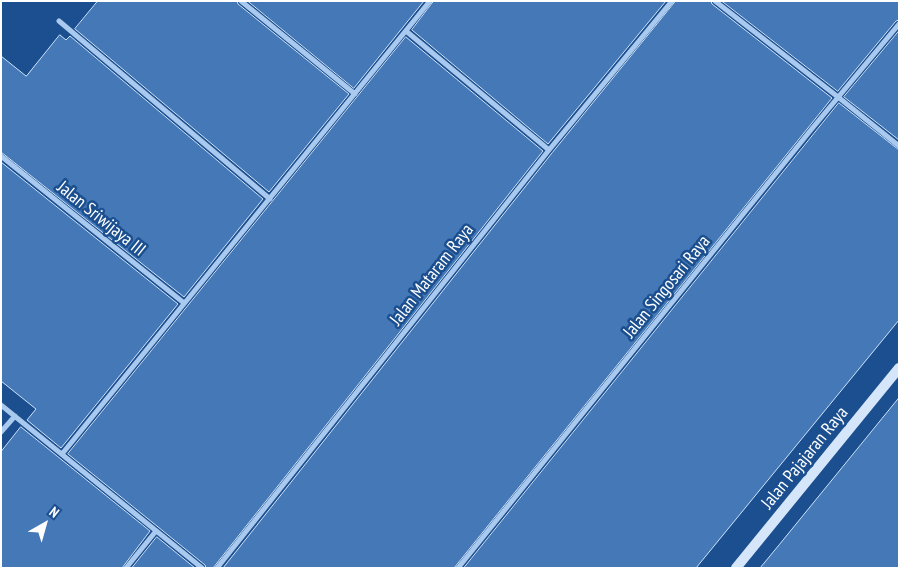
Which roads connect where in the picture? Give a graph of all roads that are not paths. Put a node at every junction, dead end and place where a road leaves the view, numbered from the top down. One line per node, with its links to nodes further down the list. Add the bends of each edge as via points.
1 (241, 1): 8 (street)
2 (430, 1): 7 (street)
3 (672, 1): 11 (street, Jalan Mataram Raya)
4 (715, 1): 9 (street)
5 (59, 21): 13 (street)
6 (899, 24): 9 (street, Jalan Singosari Raya)
7 (406, 31): 8 (street); 11 (street)
8 (355, 94): 13 (street)
9 (838, 97): 10 (street); 24 (street, Jalan Singosari Raya)
10 (899, 146)
11 (549, 150): 23 (street, Jalan Mataram Raya)
12 (1, 156): 14 (street, Jalan Sriwijaya III)
13 (270, 199): 14 (street)
14 (184, 303): 19 (street)
15 (899, 368): 25 (street, Jalan Pajajaran Raya)
16 (1, 406): 17 (street)
17 (15, 416): 18 (street); 19 (street)
18 (1, 432)
19 (62, 454): 20 (street)
20 (156, 531): 21 (street); 22 (street)
21 (126, 568)
22 (202, 568)
23 (217, 568)
24 (458, 568)
25 (736, 568)

